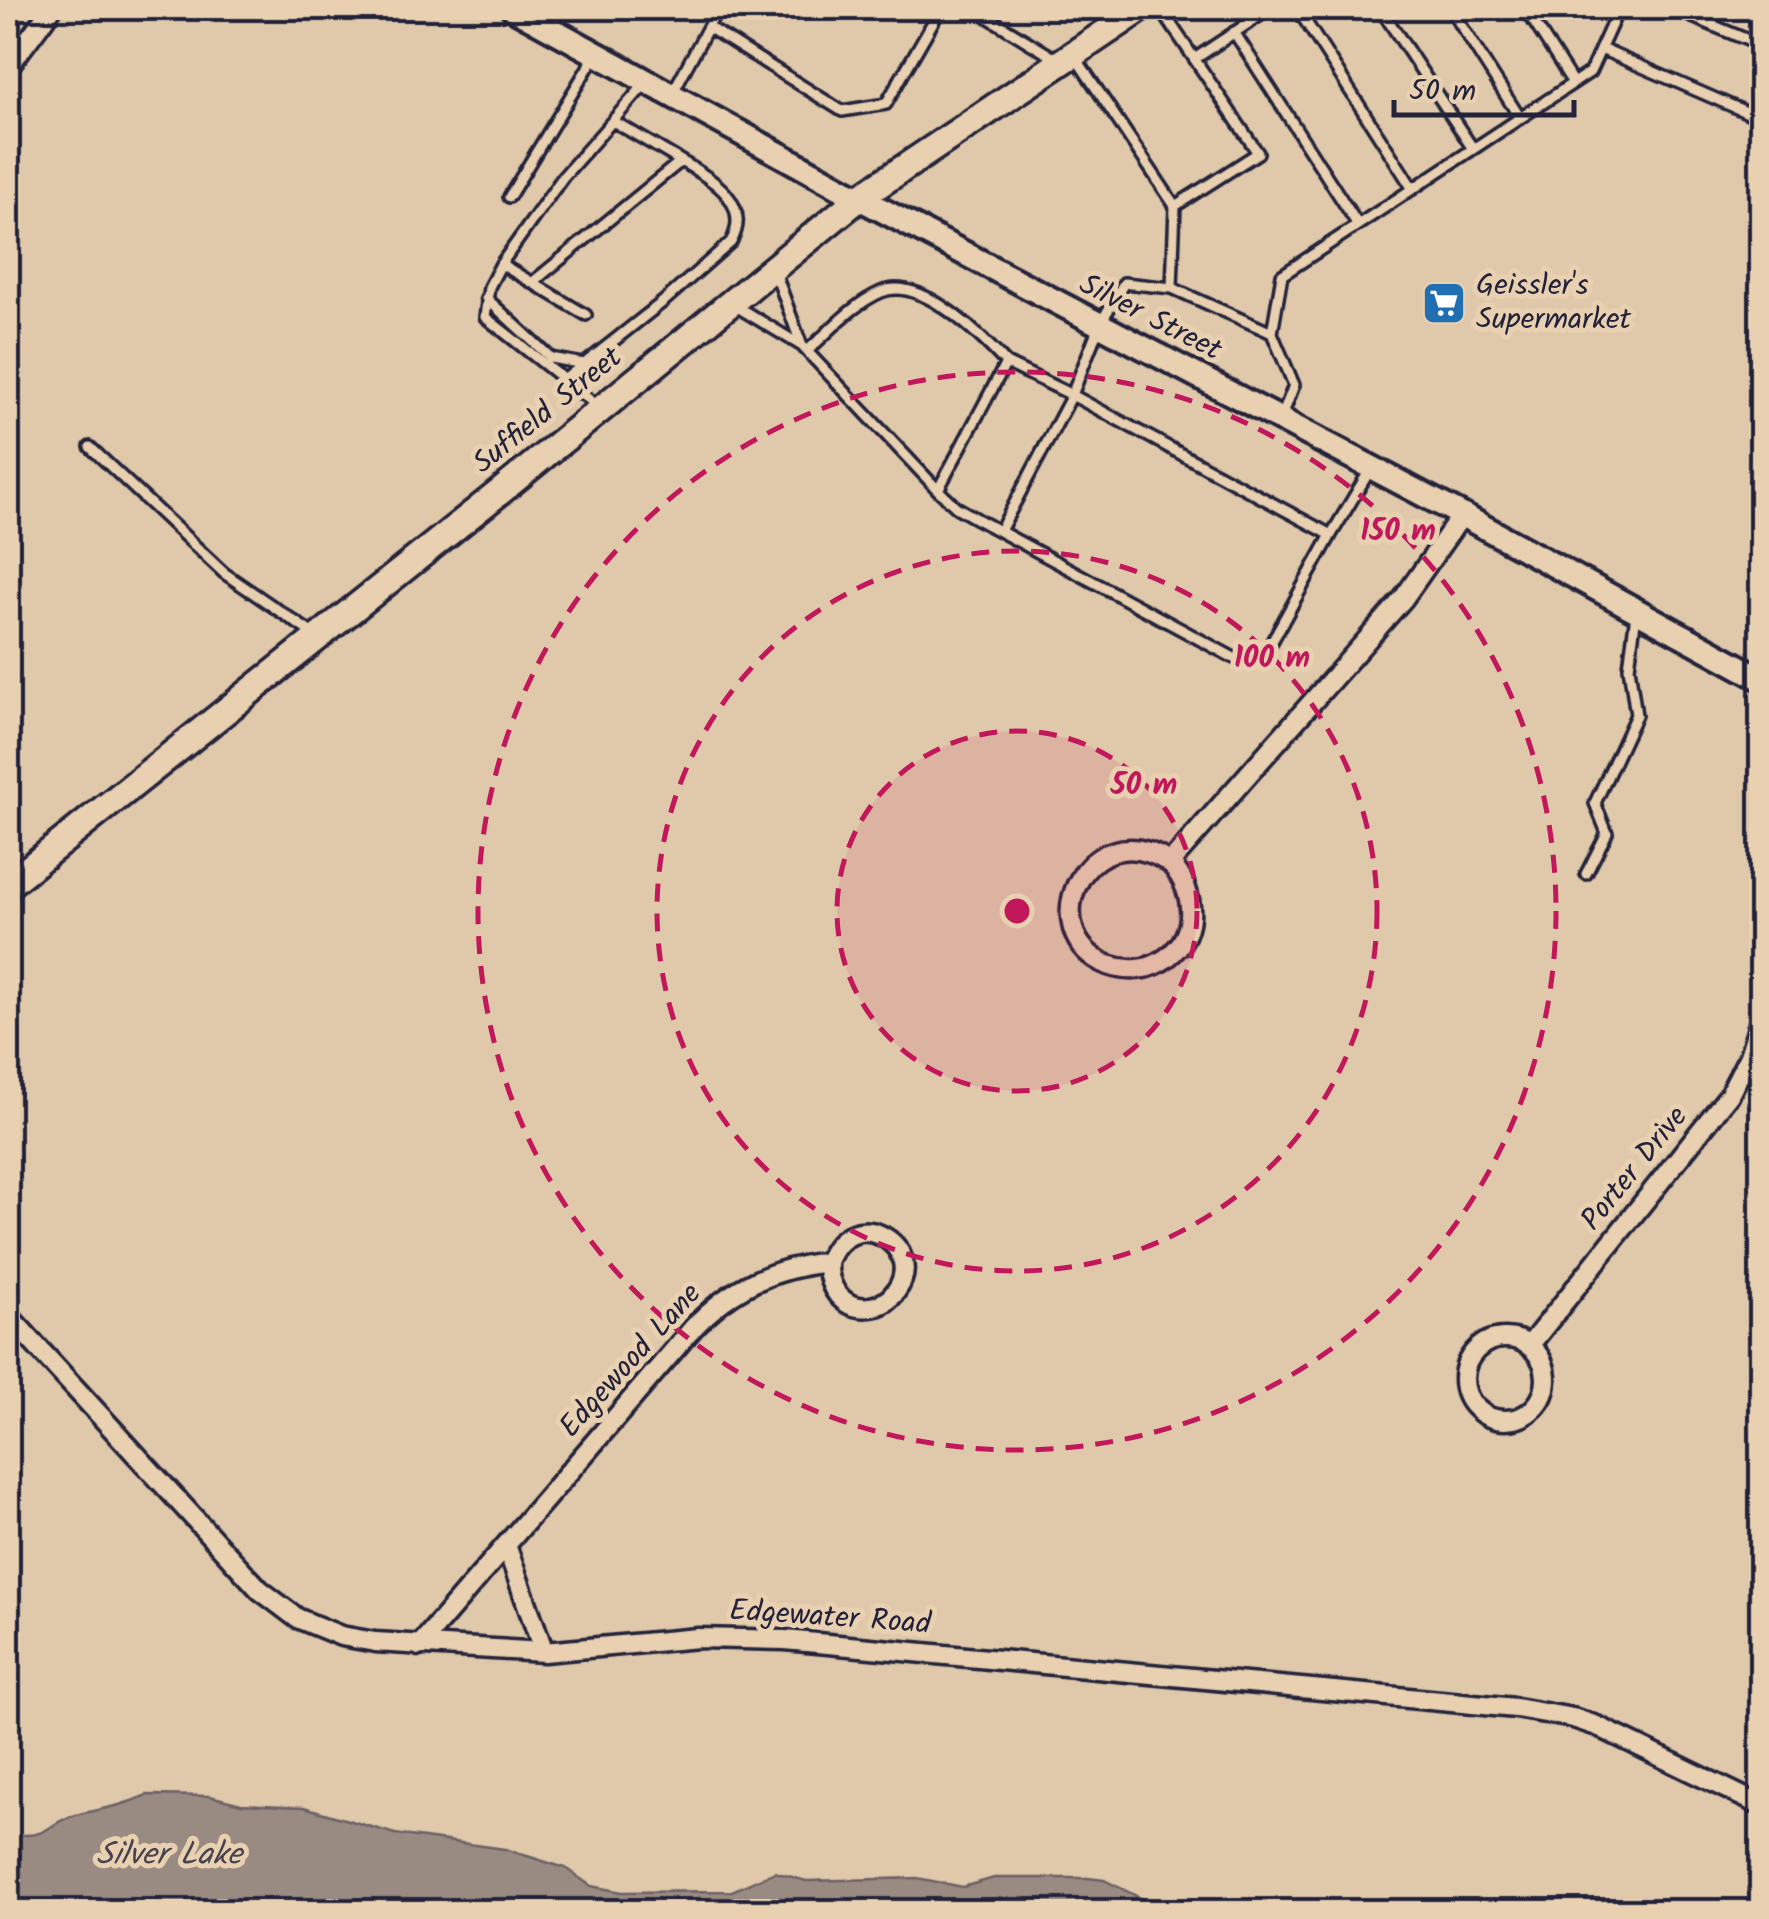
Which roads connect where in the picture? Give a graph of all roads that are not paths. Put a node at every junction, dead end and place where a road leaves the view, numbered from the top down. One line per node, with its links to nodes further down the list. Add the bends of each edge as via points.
1 (52, 8): 23 (street)
2 (512, 8): 20 (street, Silver Street)
3 (718, 8): 16 (lane)
4 (941, 8): 16 (lane, via 886,104 842,111)
5 (973, 8): 21 (lane)
6 (1142, 8): 21 (main road, Suffield Street)
7 (1160, 8): 22 (lane)
8 (1270, 8): 15 (lane)
9 (1297, 8): 32 (lane)
10 (1380, 8): 30 (lane)
11 (1450, 8): 27 (lane)
12 (1525, 8): 25 (lane)
13 (1619, 8): 19 (lane)
14 (1671, 8): 18 (lane)
15 (1256, 11): 17 (lane)
16 (708, 27): 26 (lane)
17 (1234, 32): 22 (lane); 36 (lane)
18 (1762, 46)
19 (1601, 49): 25 (lane, via 1590,72); 28 (lane)
20 (596, 54): 24 (street, Silver Street); 33 (lane)
21 (1067, 58): 34 (main road, Suffield Street); 35 (lane)
22 (1196, 58): 35 (lane, via 1258,152)
23 (8, 67)
24 (647, 82): 26 (street, Silver Street); 29 (lane)
25 (1573, 83): 27 (lane)
26 (672, 95): 34 (street, Silver Street)
27 (1520, 118): 30 (lane)
28 (1762, 119)
29 (613, 121): 31 (lane); 37 (lane)
30 (1473, 149): 32 (lane)
31 (682, 162): 39 (lane); 48 (lane, via 713,180 734,203 736,234)
32 (1413, 188): 36 (lane)
33 (510, 196)
34 (859, 198): 38 (main road, Suffield Street); 44 (street, Silver Street)
35 (1176, 206): 40 (lane)
36 (1358, 224): 45 (lane, via 1282,275)
37 (500, 264): 39 (lane); 41 (lane)
38 (774, 269): 42 (main road, Suffield Street); 46 (lane)
39 (533, 282): 43 (lane)
40 (1172, 288): 44 (lane, via 1124,283); 45 (lane)
41 (486, 298): 48 (lane, via 551,358); 49 (lane, via 485,317)
42 (732, 304): 46 (lane); 51 (main road, Suffield Street)
43 (586, 315)
44 (1099, 326): 50 (lane); 52 (street, Silver Street)
45 (1272, 332): 52 (lane, via 1294,385)
46 (805, 349): 47 (lane, via 885,290 924,295 972,326); 55 (lane)
47 (1006, 363): 50 (lane); 55 (lane)
48 (584, 364): 49 (lane)
49 (564, 380): 51 (lane)
50 (1072, 395): 57 (lane); 58 (lane)
51 (602, 409): 60 (main road, Suffield Street)
52 (1280, 419): 54 (street, Silver Street)
53 (90, 447): 60 (lane, via 224,572)
54 (1372, 467): 56 (street, Silver Street); 58 (lane)
55 (938, 490): 57 (lane)
56 (1462, 515): 59 (street, Silver Street); 62 (street, via 1403,599)
57 (1000, 531): 58 (lane, via 1251,662 1270,645)
58 (1331, 535)
59 (1637, 611): 61 (street, Silver Street); 63 (lane, via 1629,666 1636,715 1594,804 1607,832)
60 (318, 638): 64 (main road, Suffield Street)
61 (1762, 679)
62 (1170, 863): 62 (street, via 1136,849 1090,864 1071,908 1090,953 1111,966 1137,969 1161,962 1180,945 1190,896)
63 (1586, 874)
64 (8, 885)
65 (1762, 1014): 68 (street, Porter Drive, via 1729,1094)
66 (828, 1262): 66 (street, Edgewood Lane, via 838,1296 859,1307 893,1296 904,1273 898,1248 878,1233 841,1240); 69 (street, Edgewood Lane, via 776,1270 710,1310)
67 (8, 1315): 70 (street, Edgewater Road, via 279,1606 341,1636)
68 (1529, 1346): 68 (street, via 1495,1339 1468,1361 1464,1386 1484,1415 1510,1420 1540,1402 1545,1367)
69 (506, 1544): 70 (street, Edgewood Lane); 71 (street)
70 (419, 1646): 71 (street, Edgewater Road)
71 (544, 1652): 72 (street, Edgewater Road, via 698,1638 785,1640 1516,1708 1610,1732)
72 (1762, 1806)

